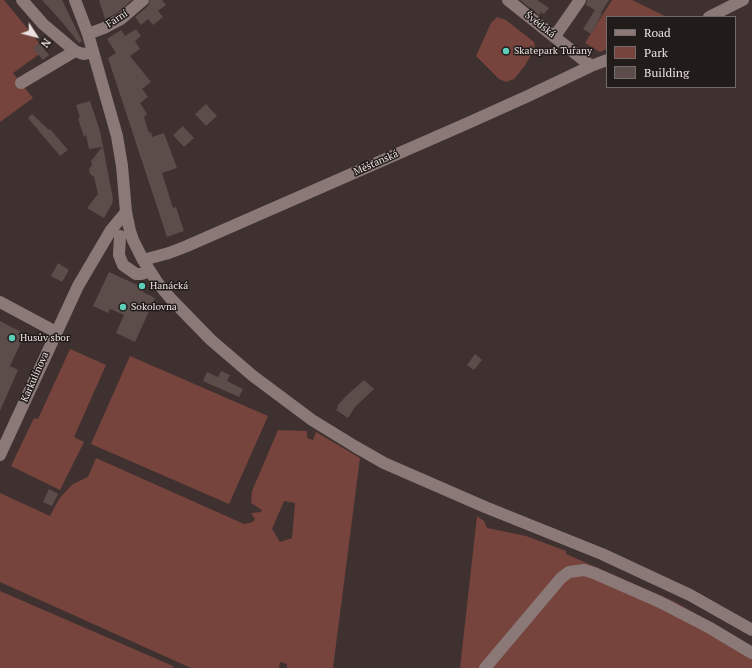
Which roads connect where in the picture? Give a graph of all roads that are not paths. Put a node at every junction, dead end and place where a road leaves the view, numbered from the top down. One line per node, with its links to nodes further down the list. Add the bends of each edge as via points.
1 (22, 0): 10 (street, via 43,24)
2 (75, 0): 8 (street)
3 (143, 0): 8 (street, Farní, via 121,19)
4 (508, 0): 9 (street, Švédská)
5 (580, 0): 9 (street)
6 (743, 0): 7 (street)
7 (711, 16)
8 (88, 34): 11 (street)
9 (555, 36): 13 (street, Švédská)
10 (75, 51): 11 (street, via 83,54); 14 (street)
11 (93, 52): 15 (street, via 117,136)
12 (606, 60): 13 (street, Měšťanská)
13 (591, 66): 18 (street, Měšťanská, via 187,246)
14 (21, 84)
15 (126, 212): 16 (street); 17 (street, Karkulínova)
16 (126, 235): 17 (street); 18 (street); 19 (street, via 119,255 122,265 136,274)
17 (107, 237): 21 (street, Karkulínova, via 81,281)
18 (143, 260): 19 (street)
19 (150, 271): 23 (street, via 191,320 253,376 312,420 356,447 418,479 602,554 690,595)
20 (0, 302): 21 (street)
21 (56, 332): 22 (street, Karkulínova)
22 (0, 455)
23 (752, 630)
24 (752, 653): 25 (street, via 660,602 584,570 569,572 561,578)
25 (485, 668)

